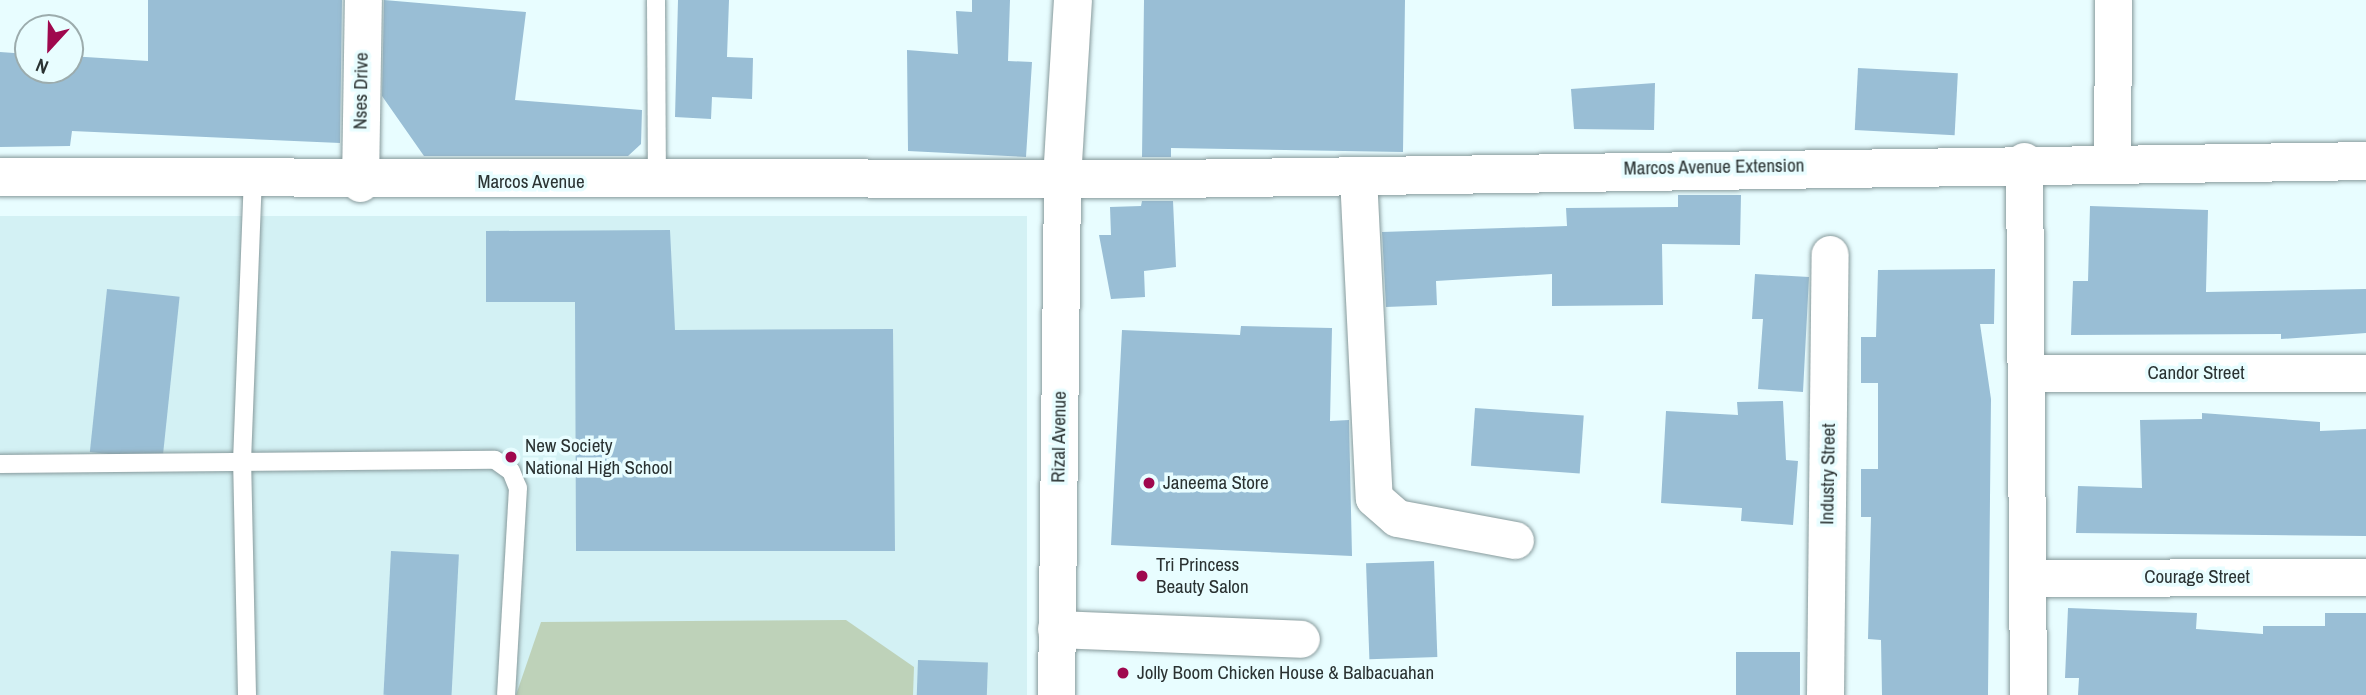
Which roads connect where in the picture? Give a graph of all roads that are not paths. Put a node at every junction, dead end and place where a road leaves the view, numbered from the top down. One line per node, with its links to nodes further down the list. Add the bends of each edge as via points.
1 (363, 0): 13 (street, Nses Drive)
2 (656, 0): 12 (lane)
3 (1073, 0): 10 (street)
4 (2113, 0): 5 (street)
5 (2112, 160): 6 (street, Marcos Avenue Extension); 7 (street, Marcos Avenue Extension)
6 (2024, 161): 8 (street, Marcos Avenue Extension); 15 (street)
7 (2366, 161)
8 (1358, 176): 10 (street, Marcos Avenue Extension); 19 (street, via 1374,498 1397,518)
9 (0, 177): 11 (street, Marcos Avenue)
10 (1062, 179): 12 (street, Marcos Avenue); 22 (street, Rizal Avenue)
11 (253, 181): 13 (street, Marcos Avenue); 17 (lane)
12 (657, 181): 13 (street, Marcos Avenue)
13 (360, 183)
14 (1830, 254): 27 (street, Industry Street)
15 (2026, 373): 16 (street, Candor Street); 21 (street)
16 (2366, 373)
17 (242, 462): 18 (lane); 24 (lane); 25 (lane, via 495,460 512,471 517,488)
18 (0, 464)
19 (1515, 540)
20 (2366, 577): 21 (street, Courage Street)
21 (2027, 578): 28 (street)
22 (1056, 629): 23 (street); 26 (street, Rizal Avenue)
23 (1301, 639)
24 (247, 695)
25 (506, 695)
26 (1056, 695)
27 (1825, 695)
28 (2028, 695)

